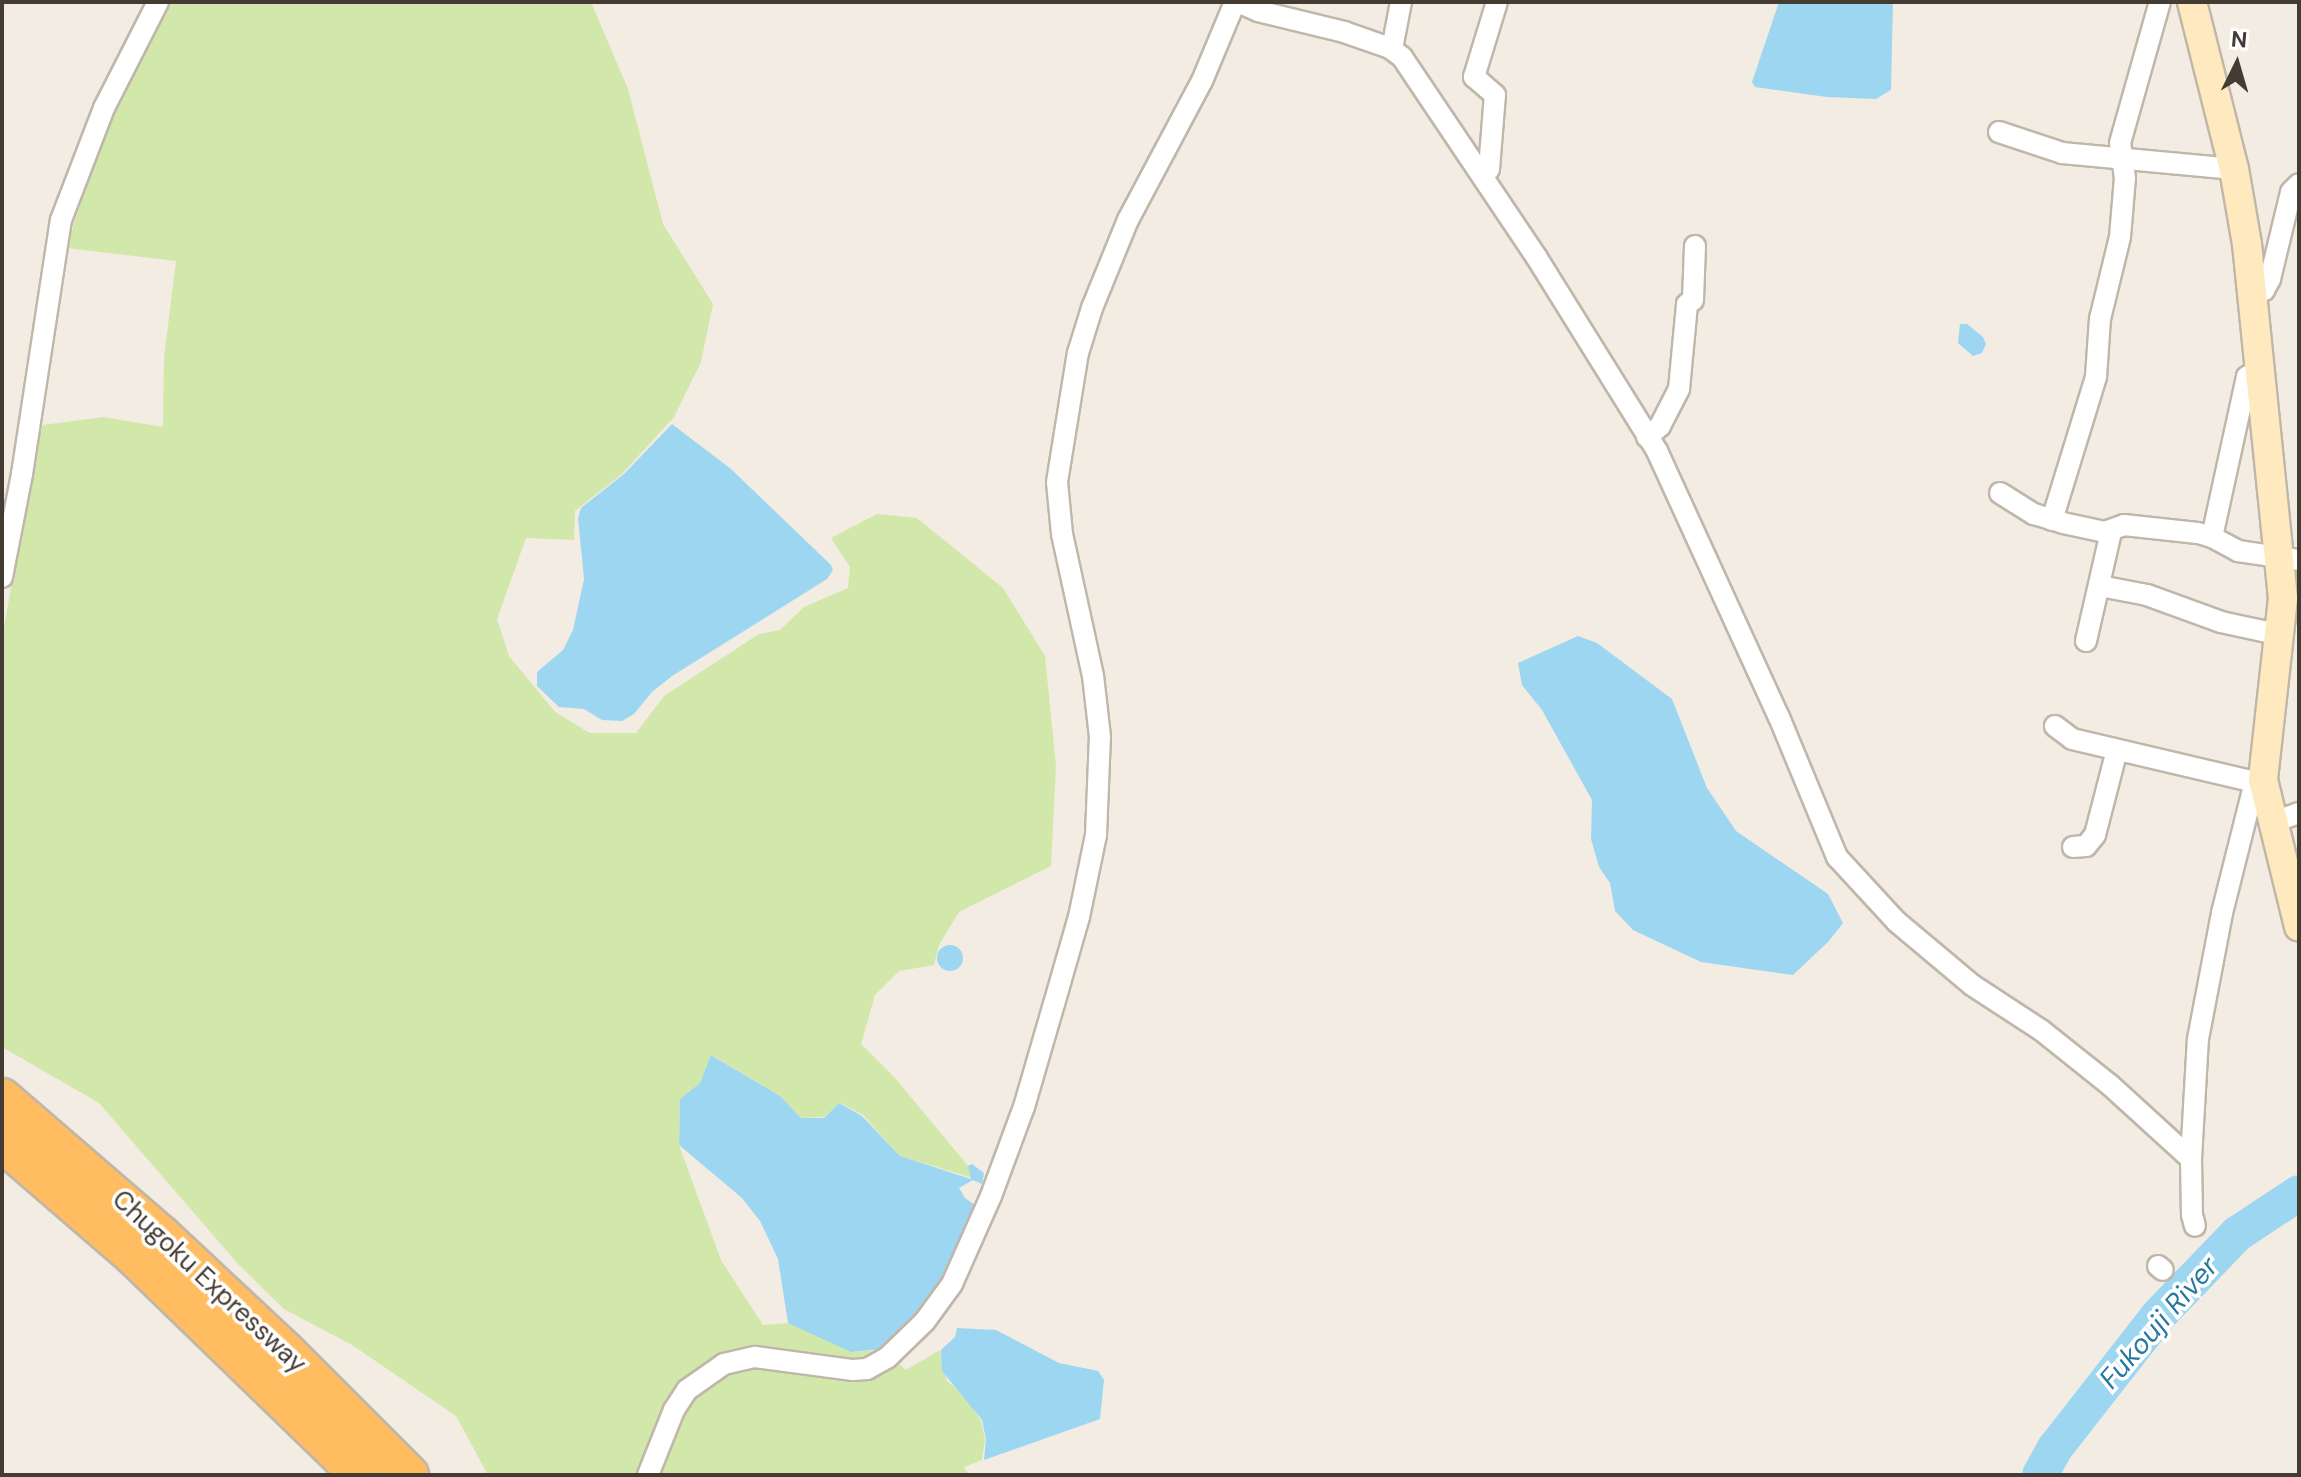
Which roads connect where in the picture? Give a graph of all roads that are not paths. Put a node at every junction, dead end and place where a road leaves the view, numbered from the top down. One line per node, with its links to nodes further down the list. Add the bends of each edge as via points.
1 (158, 2): 22 (street, via 100,118 61,220)
2 (1237, 2): 7 (street); 38 (street, via 1202,81 1128,220 1078,353 1057,482 1100,737 1096,835 1079,917 1024,1107 991,1196 952,1284 925,1321 887,1358 853,1370 755,1357 724,1364 687,1390)
3 (1401, 2): 7 (street)
4 (1497, 2): 11 (street, via 1474,77 1495,95 1489,169)
5 (2160, 2): 9 (street, via 2125,118 2120,143)
6 (2192, 2): 10 (street)
7 (1392, 49): 11 (street)
8 (1999, 132): 9 (street, via 2062,153)
9 (2124, 161): 10 (street); 18 (street, via 2120,237 2100,319 2096,377)
10 (2234, 169): 14 (street)
11 (1483, 176): 16 (street)
12 (2299, 184): 14 (street, via 2291,192 2270,279 2264,290)
13 (1695, 246): 16 (street, via 1693,300 1687,304 1679,389 1660,426)
14 (2252, 294): 15 (street)
15 (2260, 368): 20 (street, via 2247,377); 21 (street)
16 (1647, 437): 34 (street, via 1685,506 1837,857 1897,922 1972,985 2099,1076)
17 (2000, 493): 18 (street)
18 (2052, 520): 19 (street)
19 (2111, 532): 20 (street, via 2124,525); 23 (street)
20 (2212, 537): 21 (street, via 2238,551)
21 (2289, 558): 24 (street)
22 (2, 577)
23 (2100, 586): 24 (street); 25 (street)
24 (2281, 635): 28 (street)
25 (2086, 641)
26 (2055, 726): 27 (street, via 2072,739)
27 (2117, 750): 28 (street); 30 (street, via 2095,835 2086,846)
28 (2259, 781): 29 (street); 34 (street, via 2222,913 2198,1039)
29 (2286, 818): 31 (street)
30 (2073, 847)
31 (2299, 927)
32 (2, 1098): 37 (highway, Chugoku Expressway, via 162,1236)
33 (2, 1142): 36 (highway, Chugoku Expressway, via 134,1256)
34 (2191, 1159): 35 (street)
35 (2195, 1226)
36 (360, 1475)
37 (409, 1475)
38 (648, 1475)

